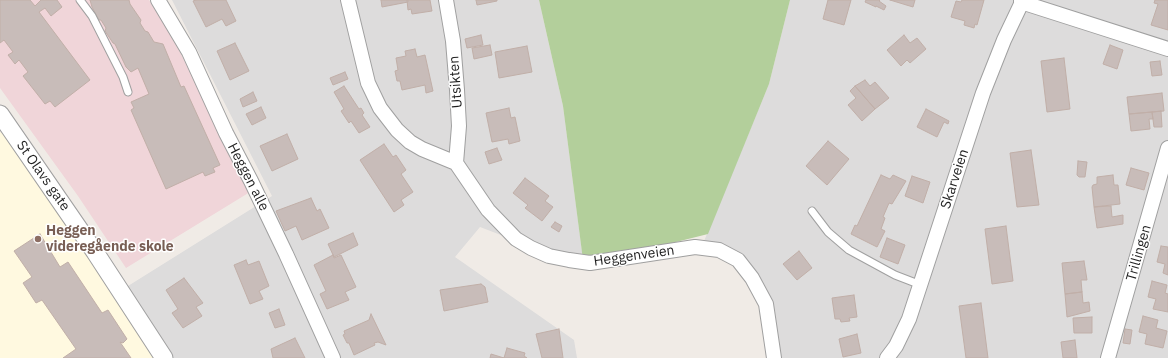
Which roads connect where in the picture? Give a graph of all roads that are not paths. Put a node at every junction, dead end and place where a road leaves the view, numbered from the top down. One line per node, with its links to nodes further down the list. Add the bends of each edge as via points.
1 (80, 0): 7 (lane, via 92,16 123,76)
2 (158, 0): 14 (street, Heggen alle, via 189,52)
3 (348, 0): 10 (street, via 368,84 380,108 410,142)
4 (446, 0): 10 (street, Utsikten, via 453,41 458,104)
5 (1022, 1): 6 (street); 12 (street, Skarveien, via 983,93)
6 (1168, 49)
7 (128, 92)
8 (0, 114): 13 (street, St Olavs gate)
9 (1168, 148): 17 (street, Trillingen)
10 (456, 164): 15 (street, Heggenveien, via 480,199 516,239 549,256 590,263 695,247 719,250 738,260 752,278 766,304)
11 (812, 211): 12 (lane, via 828,232 848,250 895,275)
12 (920, 284): 16 (street, Skarveien, via 909,319)
13 (164, 358)
14 (333, 358)
15 (774, 358)
16 (887, 358)
17 (1108, 358)

